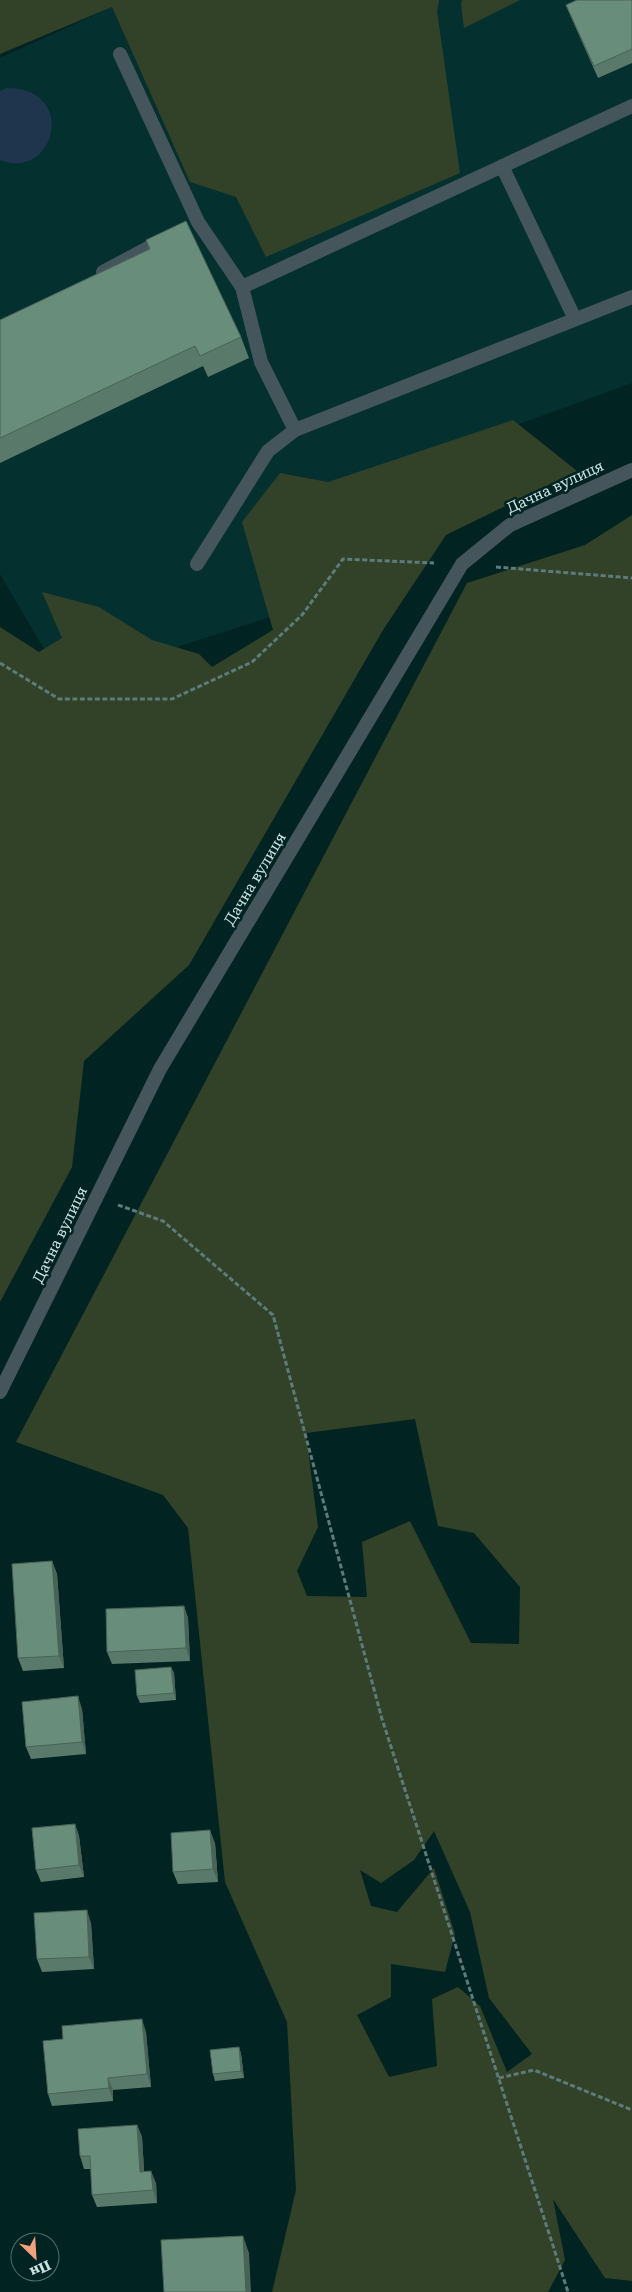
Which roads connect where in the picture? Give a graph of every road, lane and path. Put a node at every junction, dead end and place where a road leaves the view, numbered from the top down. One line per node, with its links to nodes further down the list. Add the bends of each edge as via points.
1 (120, 54): 6 (lane, via 194,224)
2 (632, 106): 3 (lane)
3 (502, 166): 6 (lane); 8 (lane)
4 (173, 235): 5 (lane)
5 (88, 280)
6 (242, 287): 9 (lane, via 261,362)
7 (632, 296): 8 (lane)
8 (575, 319): 9 (lane)
9 (295, 430): 12 (lane, via 268,451)
10 (632, 470): 14 (lane, Дачна вулиця, via 510,525 462,564 160,1069)
11 (343, 559): 13 (path, via 302,615 252,662 172,699 60,699)
12 (197, 564)
13 (0, 663)
14 (96, 1197): 15 (lane, Дачна вулиця); 16 (path, via 163,1221 272,1315 382,1719)
15 (0, 1392)
16 (499, 2078): 17 (path, via 534,2070); 18 (path)
17 (632, 2110)
18 (568, 2292)

